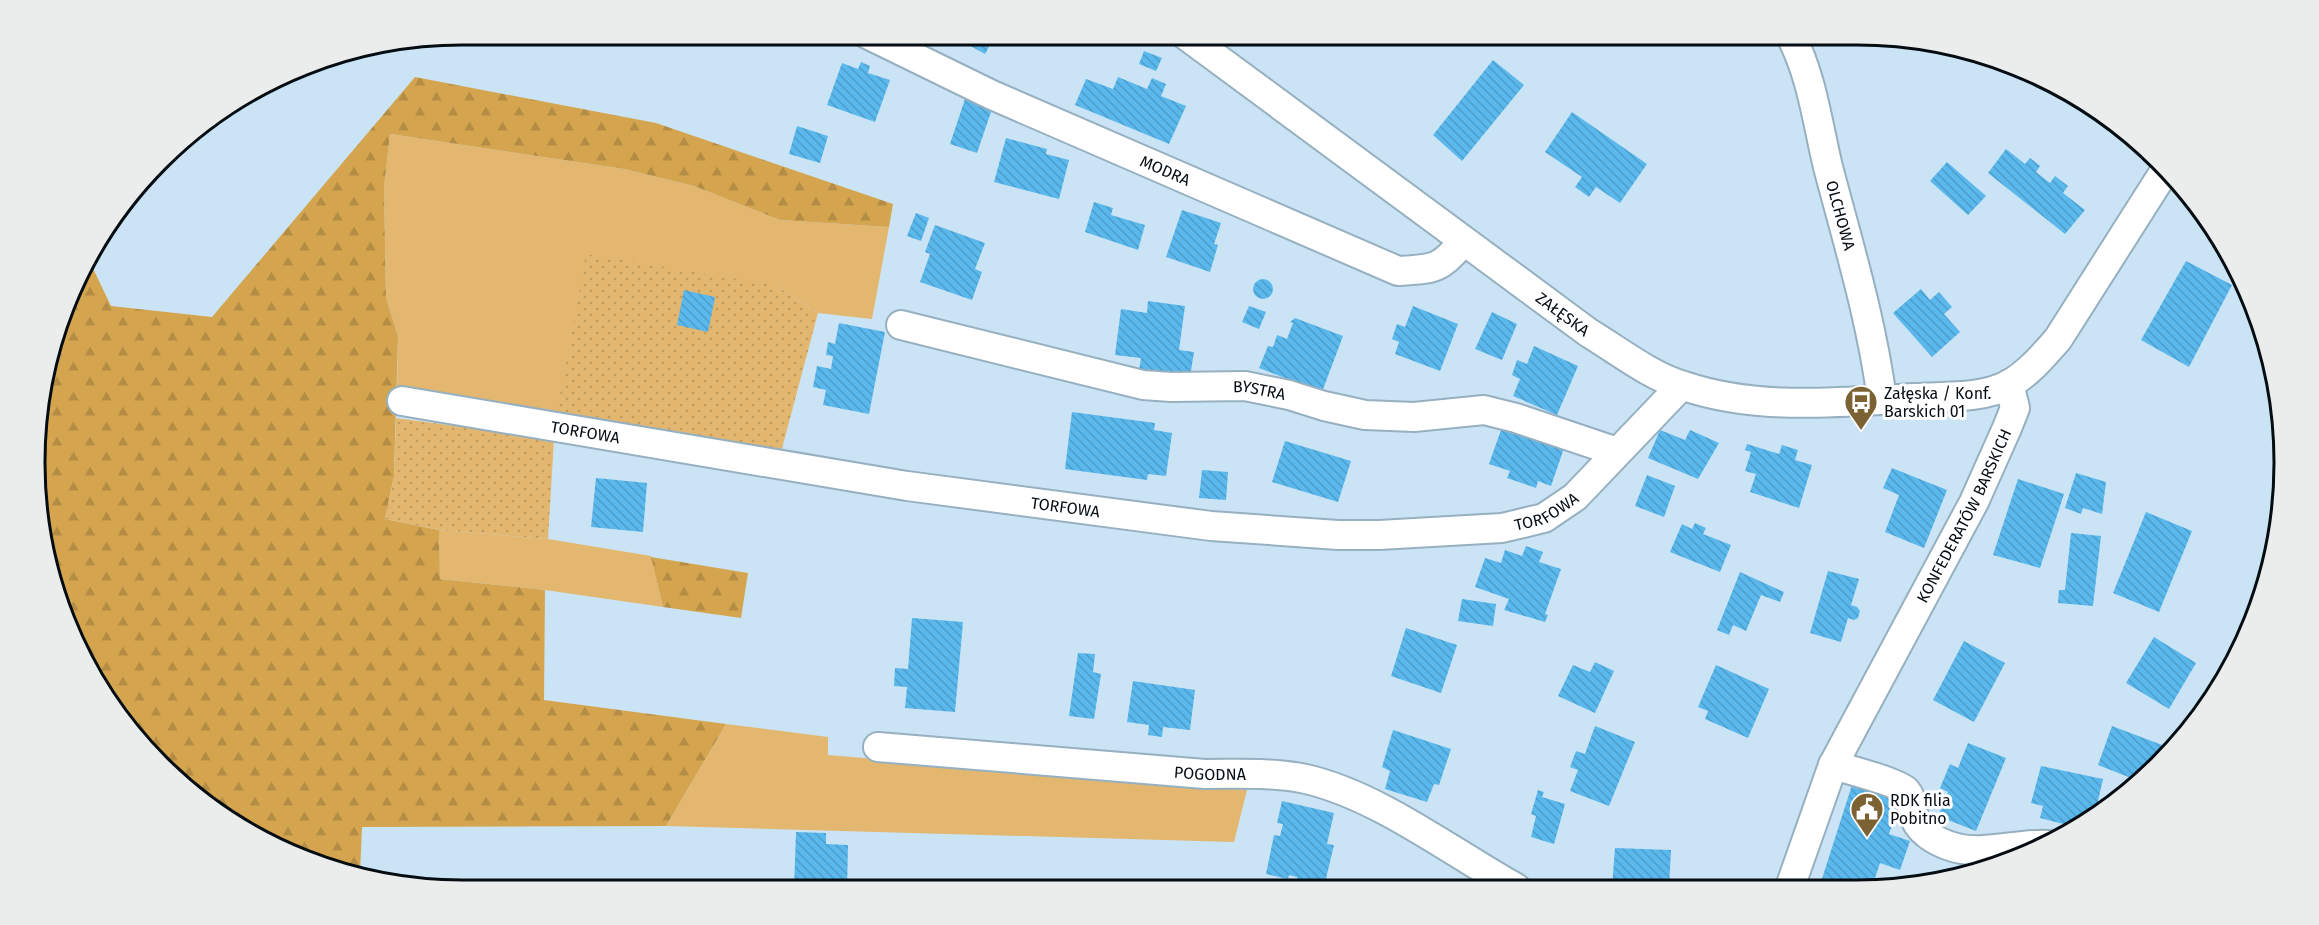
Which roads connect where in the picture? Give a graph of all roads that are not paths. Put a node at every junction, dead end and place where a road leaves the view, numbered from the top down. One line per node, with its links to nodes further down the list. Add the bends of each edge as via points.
1 (890, 45): 5 (street, MODRA, via 992,95 1398,271 1438,266)
2 (1199, 45): 5 (street, ZAŁĘSKA)
3 (1796, 45): 9 (street, OLCHOWA, via 1813,93)
4 (2161, 177): 7 (street, via 2058,339)
5 (1463, 241): 8 (street, ZAŁĘSKA, via 1589,333)
6 (901, 325): 11 (street, BYSTRA, via 1143,385 1245,386 1365,414 1414,417 1484,410)
7 (2009, 384): 9 (street, ZAŁĘSKA, via 1978,393); 13 (street, KONFEDERATÓW BARSKICH, via 2014,408 1974,502)
8 (1681, 386): 9 (street, ZAŁĘSKA, via 1755,402); 11 (street, TORFOWA)
9 (1882, 400)
10 (402, 401): 11 (street, TORFOWA, via 907,486 1211,526 1338,535 1502,528 1544,518 1575,497)
11 (1617, 452)
12 (878, 747): 15 (street, POGODNA, via 1305,779 1358,797)
13 (1833, 765): 14 (street, via 1904,789 1911,799 1917,824 1940,842 1978,850); 16 (street, KONFEDERATÓW BARSKICH)
14 (2020, 846)
15 (1503, 880)
16 (1792, 880)

